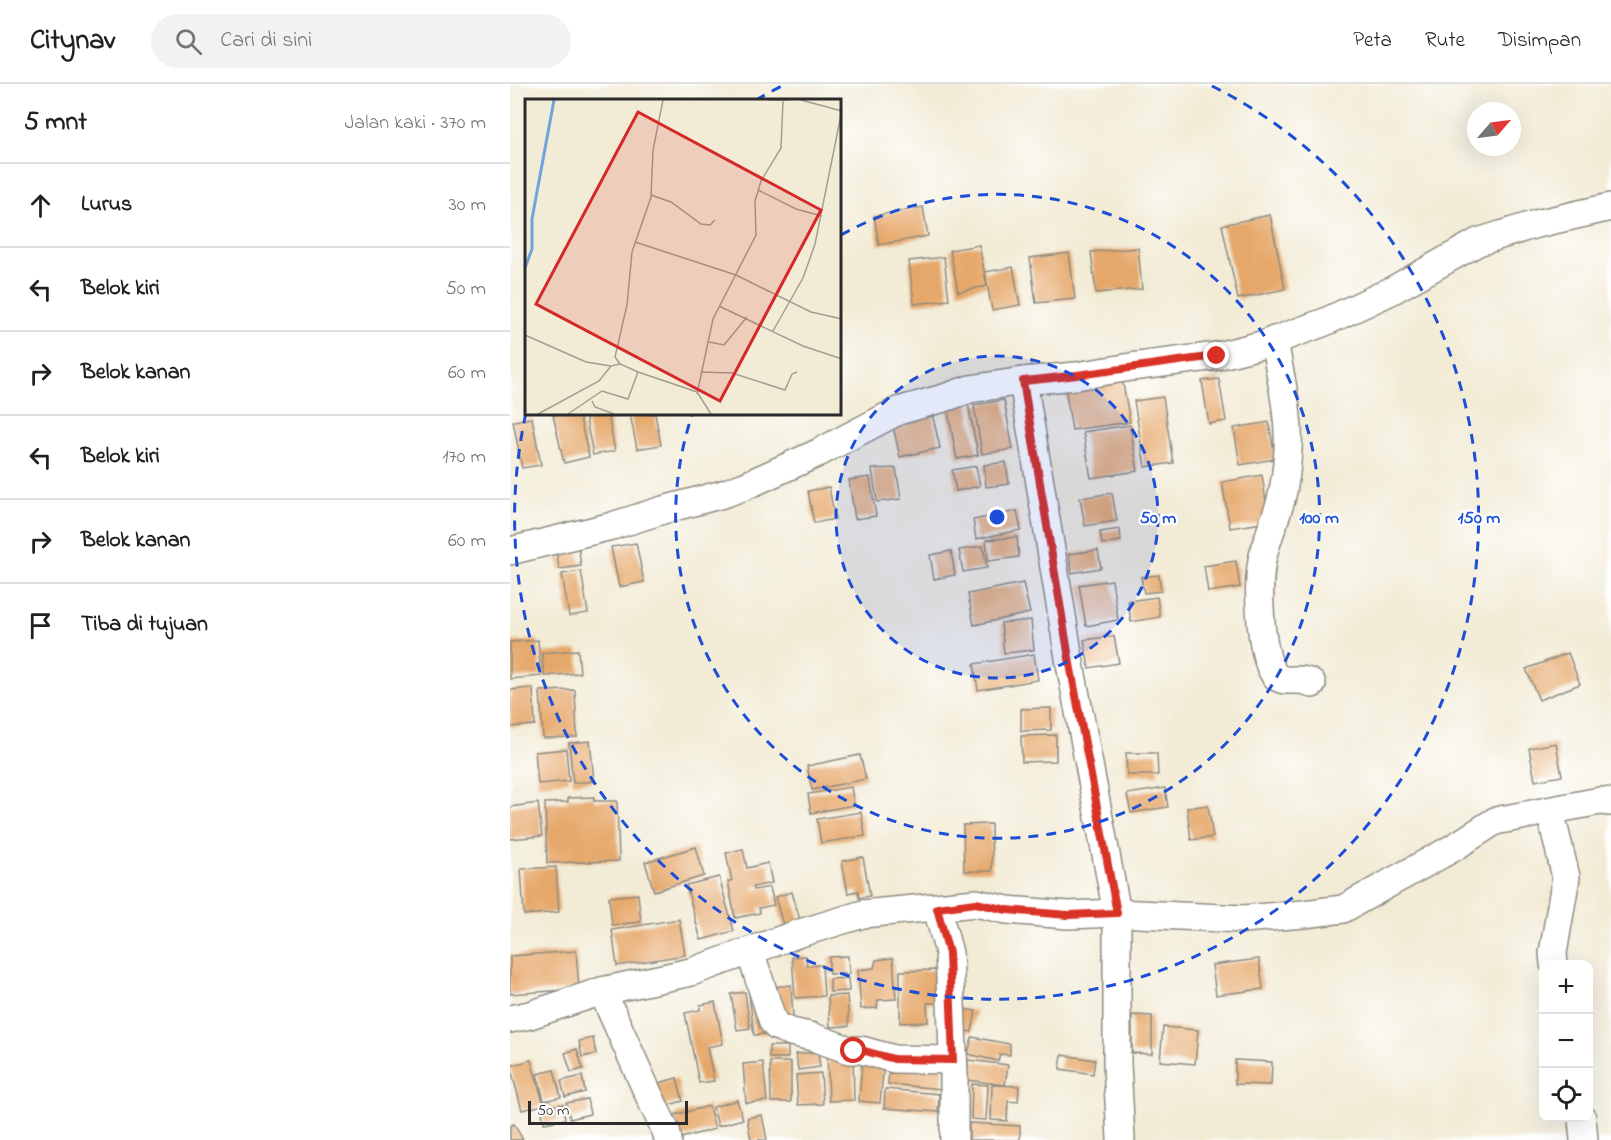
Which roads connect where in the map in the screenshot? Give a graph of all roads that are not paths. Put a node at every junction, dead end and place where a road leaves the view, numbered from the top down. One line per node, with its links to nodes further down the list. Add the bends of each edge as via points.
1 (1611, 207): 2 (street, via 1478,242 1391,291 1325,322)
2 (1274, 340): 3 (street, via 1217,356); 5 (street, via 1284,393 1288,448 1281,498 1261,567 1262,634 1277,677)
3 (1023, 381): 4 (street, via 970,389 898,411 818,453 723,494); 9 (street)
4 (510, 551)
5 (1312, 684)
6 (1611, 802): 7 (street)
7 (1550, 811): 9 (street, via 1495,821 1343,909 1243,919); 11 (street, via 1566,878)
8 (937, 908): 9 (street, via 976,903 1068,915); 10 (street, via 863,914); 14 (street, via 949,953)
9 (1117, 913): 18 (street)
10 (750, 951): 12 (street, via 691,972); 14 (street, via 776,1026 843,1049 894,1059)
11 (1554, 960)
12 (602, 991): 13 (street); 16 (street)
13 (510, 1019)
14 (953, 1060): 17 (street)
15 (1582, 1122): 19 (street)
16 (668, 1140)
17 (954, 1140)
18 (1120, 1140)
19 (1584, 1140)

